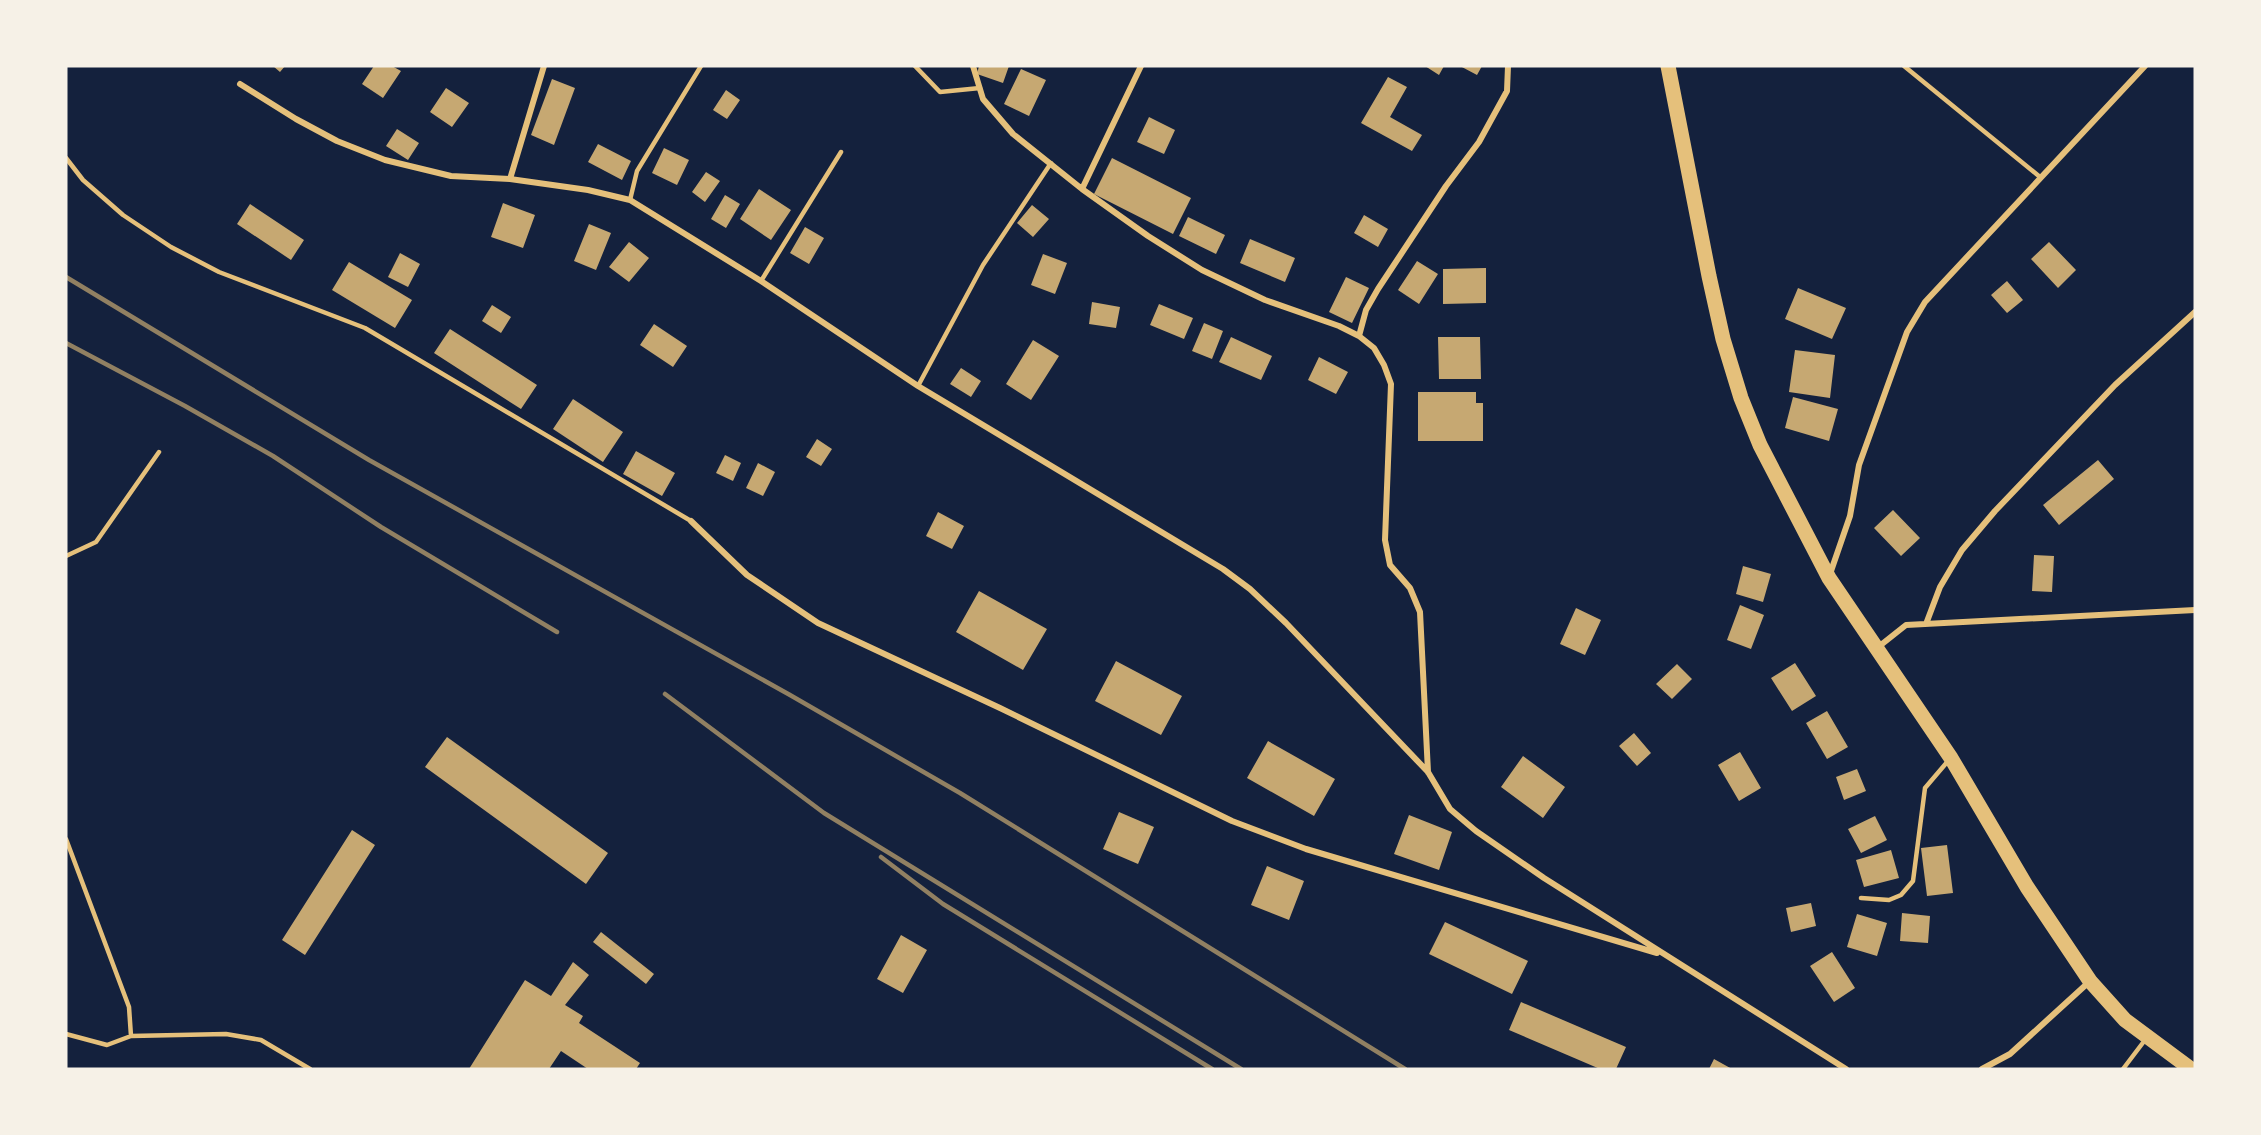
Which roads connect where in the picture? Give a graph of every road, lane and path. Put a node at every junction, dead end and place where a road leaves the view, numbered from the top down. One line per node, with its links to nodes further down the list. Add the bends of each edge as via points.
1 (544, 66): 16 (street)
2 (701, 66): 18 (lane, via 637,171)
3 (915, 66): 11 (lane, via 940,92)
4 (973, 66): 11 (street)
5 (1141, 66): 17 (street)
6 (1508, 66): 21 (street, via 1507,91 1479,142 1378,289 1366,310)
7 (1668, 66): 26 (highway, via 1709,276 1741,398)
8 (1904, 66): 15 (lane)
9 (2145, 66): 15 (street)
10 (240, 84): 16 (street, via 337,141 385,160 451,176)
11 (980, 88): 14 (street, via 983,99 1013,134)
12 (841, 152): 19 (lane)
13 (66, 158): 24 (lane, via 83,180 123,215 171,247 219,272 365,328)
14 (1051, 163): 17 (street); 22 (lane, via 982,265)
15 (2040, 177): 26 (street, via 1925,302 1907,332 1859,465 1850,516)
16 (510, 179): 18 (street, via 588,189)
17 (1082, 189): 21 (street, via 1202,270 1265,300)
18 (630, 200): 19 (street)
19 (760, 281): 22 (street)
20 (2195, 312): 28 (street, via 2115,385 1995,511 1962,550 1940,587)
21 (1359, 336): 31 (street, via 1374,348 1391,384 1385,540 1390,565 1410,588 1420,612)
22 (918, 386): 31 (street, via 1223,569 1286,623)
23 (159, 452): 25 (lane, via 96,542)
24 (691, 521): 34 (street, via 747,575 818,623 1232,821 1306,849)
25 (66, 556)
26 (1829, 578): 29 (highway)
27 (2195, 610): 28 (street)
28 (1926, 624): 29 (street, via 1906,625)
29 (1877, 649): 30 (highway)
30 (1951, 758): 33 (lane, via 1925,788 1913,881 1901,896 1889,900); 35 (highway, via 2024,881)
31 (1428, 772): 34 (street, via 1450,809 1476,831)
32 (66, 839): 37 (lane, via 129,1007)
33 (1861, 898)
34 (1664, 955): 40 (street)
35 (2090, 981): 38 (highway, via 2125,1020); 41 (street, via 2010,1054)
36 (66, 1034): 37 (lane, via 107,1045)
37 (131, 1036): 39 (lane, via 226,1034 261,1040)
38 (2147, 1036): 42 (lane); 43 (highway)
39 (310, 1069)
40 (1846, 1069)
41 (1982, 1069)
42 (2123, 1069)
43 (2192, 1069)

